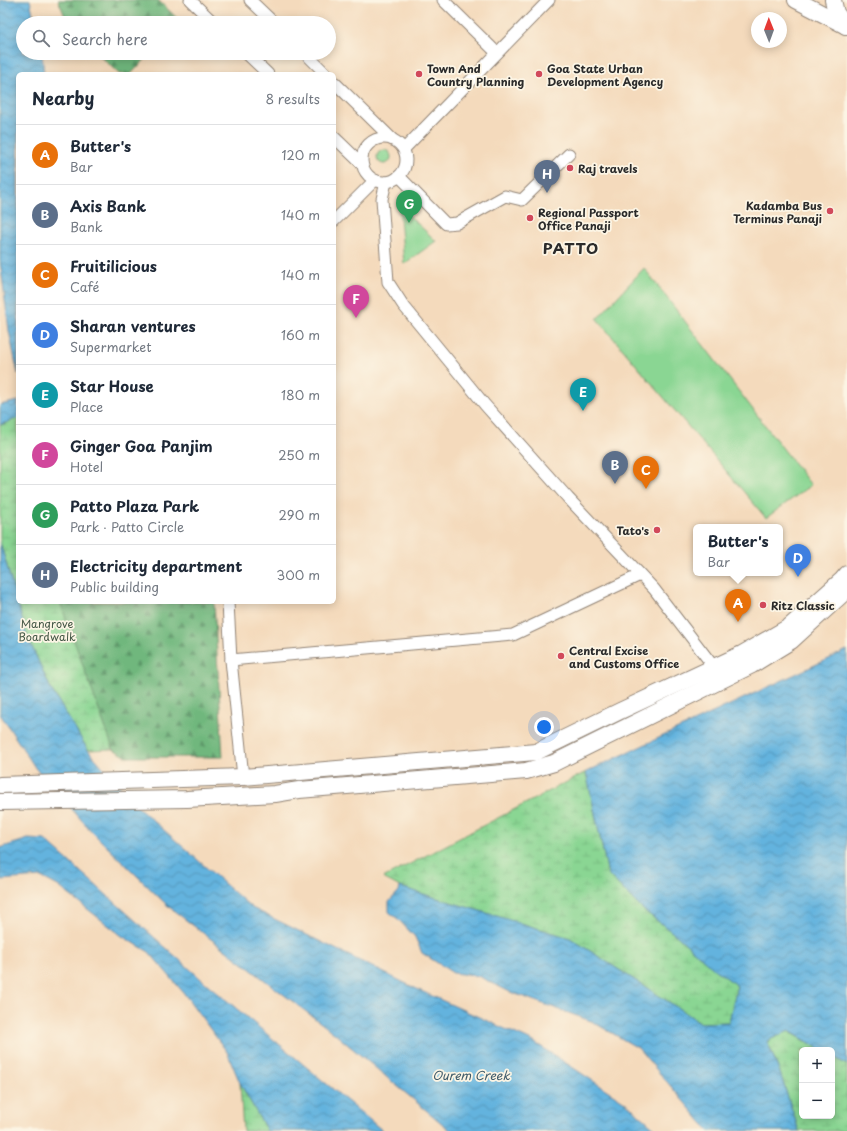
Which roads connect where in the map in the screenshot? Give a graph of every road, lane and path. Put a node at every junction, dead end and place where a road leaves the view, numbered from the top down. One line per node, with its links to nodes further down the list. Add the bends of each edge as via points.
1 (190, 0): 7 (street)
2 (250, 0): 8 (street)
3 (442, 0): 10 (street)
4 (549, 0): 10 (street)
5 (796, 0): 9 (main road)
6 (833, 0): 9 (main road, via 836,13)
7 (207, 16)
8 (267, 16)
9 (846, 27)
10 (497, 53): 18 (street)
11 (253, 60): 13 (street)
12 (311, 60): 14 (street)
13 (266, 72)
14 (324, 72)
15 (336, 84): 17 (street)
16 (336, 139): 20 (street)
17 (393, 140): 18 (street); 20 (street, via 386,138 371,142 365,148)
18 (404, 149): 21 (street, via 407,156 406,164)
19 (569, 154): 21 (street, via 522,200 505,196 457,223 446,224)
20 (362, 164): 22 (street, via 367,174)
21 (400, 176): 22 (street, via 393,180)
22 (380, 181): 23 (street); 25 (street, via 388,282 403,305 485,405)
23 (336, 219)
24 (847, 574): 29 (main road, via 788,627 742,654)
25 (640, 575): 28 (street, via 512,634); 29 (street, via 654,589)
26 (847, 590): 29 (main road, via 791,641 752,665)
27 (228, 604): 28 (street)
28 (231, 660): 31 (street)
29 (719, 674): 30 (main road, via 620,711 536,752); 33 (main road, via 554,763 526,771)
30 (299, 773): 31 (main road); 33 (main road)
31 (243, 777): 32 (main road)
32 (0, 785)
33 (299, 790): 34 (main road, via 275,794 187,798)
34 (0, 802)

